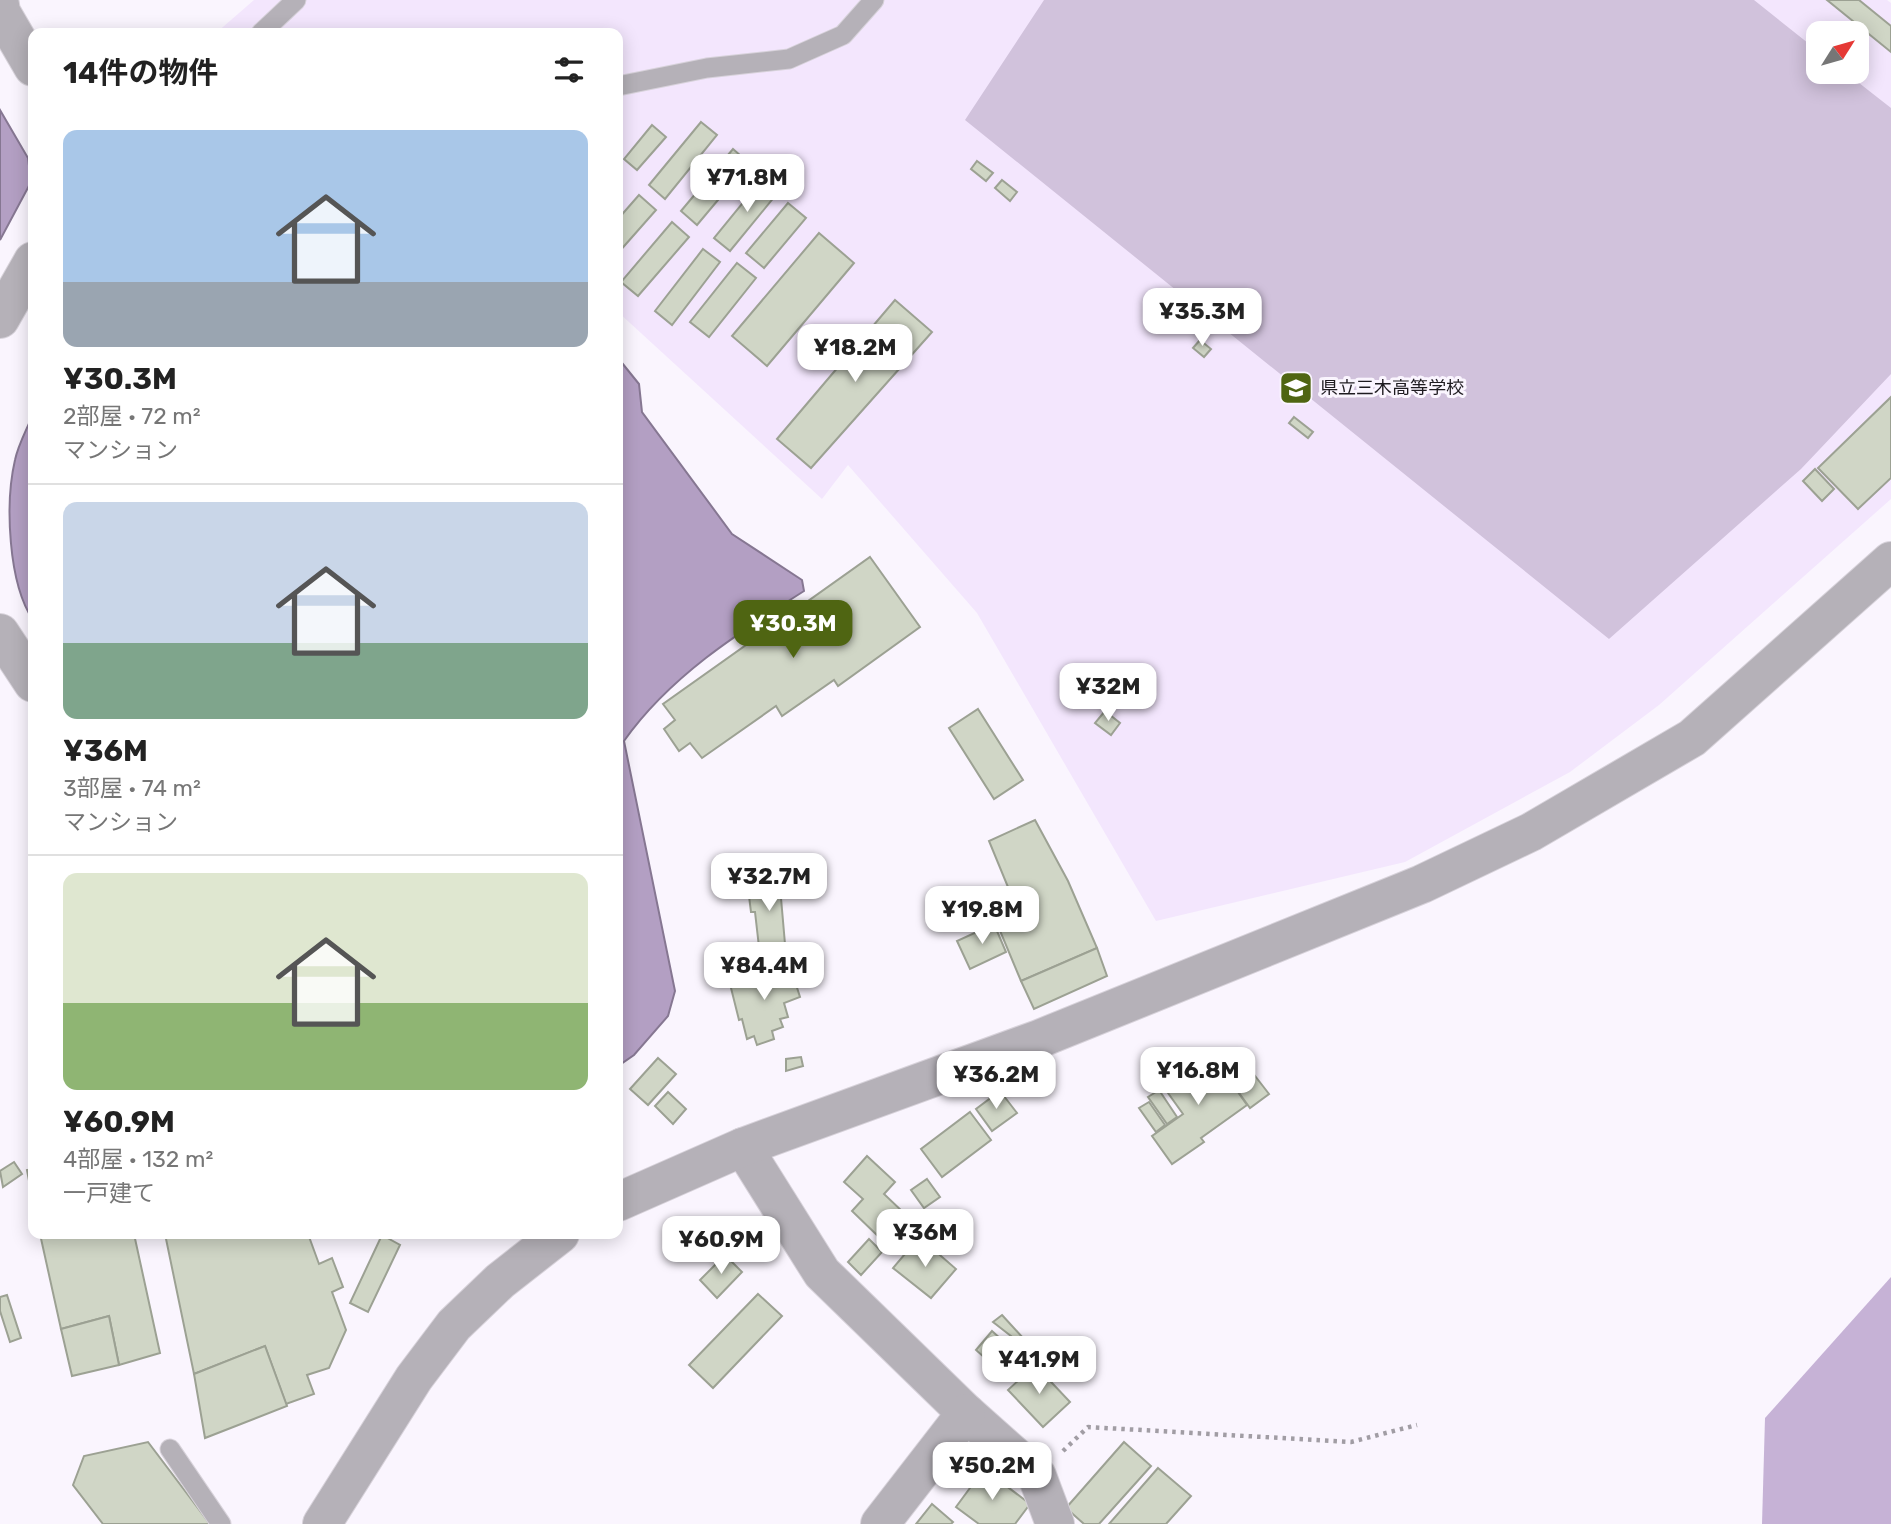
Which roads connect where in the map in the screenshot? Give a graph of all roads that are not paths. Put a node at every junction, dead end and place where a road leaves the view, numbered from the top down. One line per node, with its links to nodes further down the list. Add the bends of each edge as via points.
1 (296, 0): 4 (lane)
2 (874, 0): 6 (lane, via 844,35 789,60 707,68)
3 (0, 5): 5 (street)
4 (266, 28)
5 (28, 58)
6 (623, 85)
7 (28, 270): 8 (street)
8 (0, 319)
9 (1891, 561): 12 (street, via 1692,738 1531,832 1422,884 1039,1039)
10 (0, 633): 11 (street)
11 (28, 675)
12 (743, 1147): 13 (street); 15 (street, via 822,1273)
13 (623, 1200)
14 (552, 1239): 18 (street, via 454,1325 414,1378)
15 (967, 1413): 19 (street); 20 (street, via 1037,1476)
16 (170, 1449): 17 (lane)
17 (221, 1524)
18 (322, 1524)
19 (880, 1524)
20 (1055, 1524)

